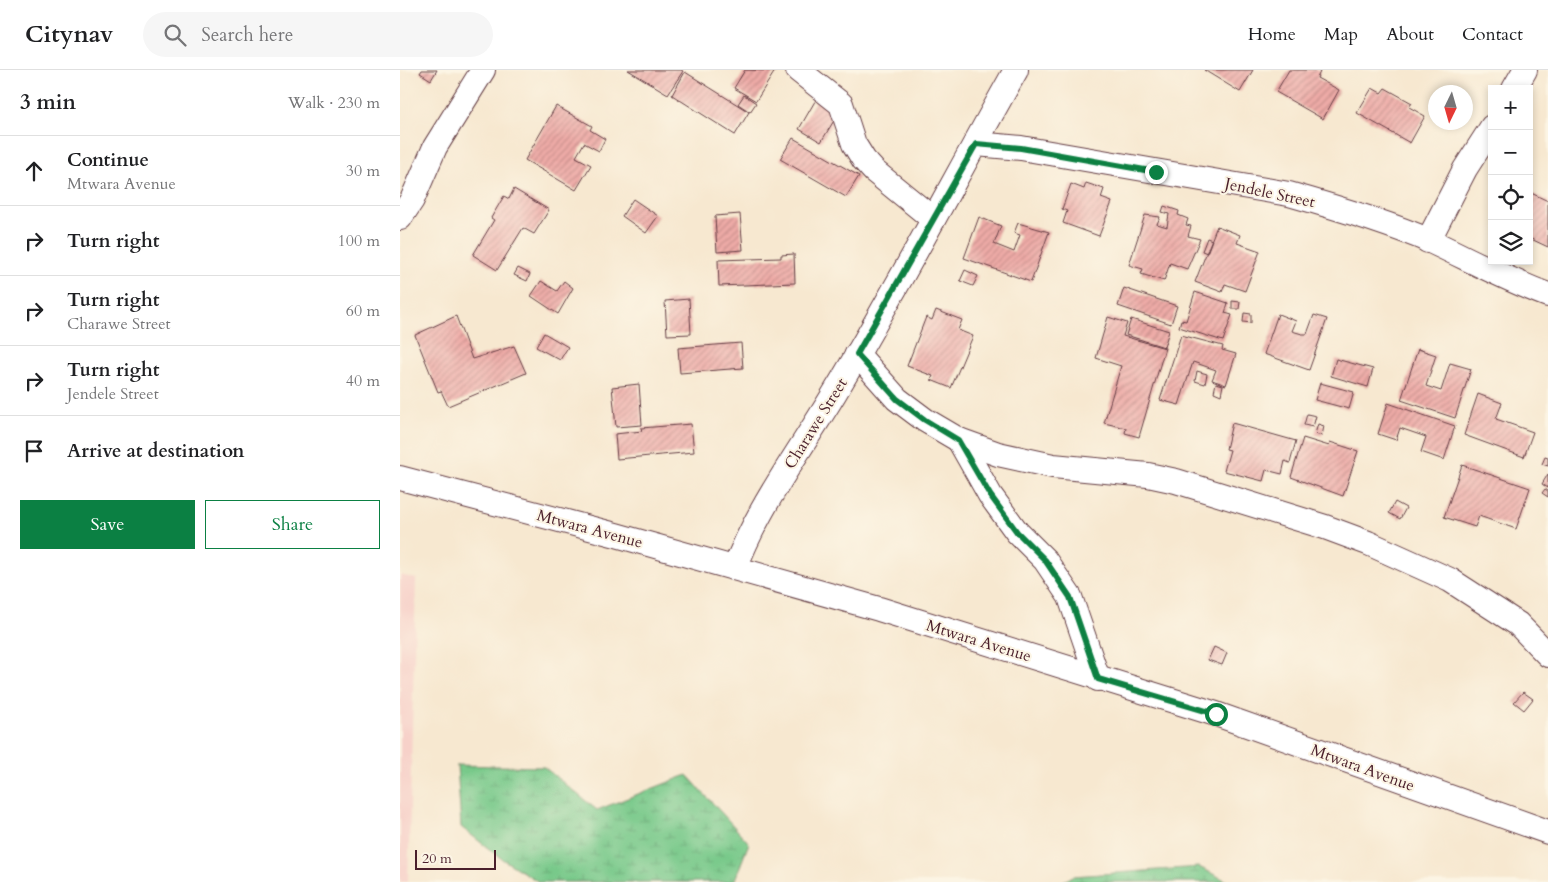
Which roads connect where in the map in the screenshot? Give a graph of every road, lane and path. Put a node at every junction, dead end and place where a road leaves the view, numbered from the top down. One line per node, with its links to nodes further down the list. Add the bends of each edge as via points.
1 (483, 70): 8 (street, via 435,147 412,200)
2 (798, 70): 9 (street, via 841,104 854,144 864,160)
3 (1016, 70): 7 (street, Charawe Street)
4 (1526, 70): 5 (street)
5 (1517, 85)
6 (1490, 130): 10 (street, via 1464,169)
7 (976, 144): 9 (street, Charawe Street); 10 (street, Jendele Street, via 1021,148 1289,194)
8 (400, 218)
9 (934, 219): 12 (street, Charawe Street)
10 (1428, 241): 11 (street, Jendele Street)
11 (1548, 295)
12 (857, 354): 13 (street, via 897,399); 15 (street, Charawe Street, via 757,520)
13 (958, 440): 16 (street, via 998,454 1053,466 1148,475 1176,481 1326,527 1450,580 1518,624); 17 (street, via 990,495 1017,532 1045,560 1070,597)
14 (400, 478): 15 (street, Mtwara Avenue)
15 (735, 568): 17 (street, Mtwara Avenue, via 879,609)
16 (1548, 655)
17 (1098, 679): 18 (street, Mtwara Avenue, via 1216,714)
18 (1548, 832)

